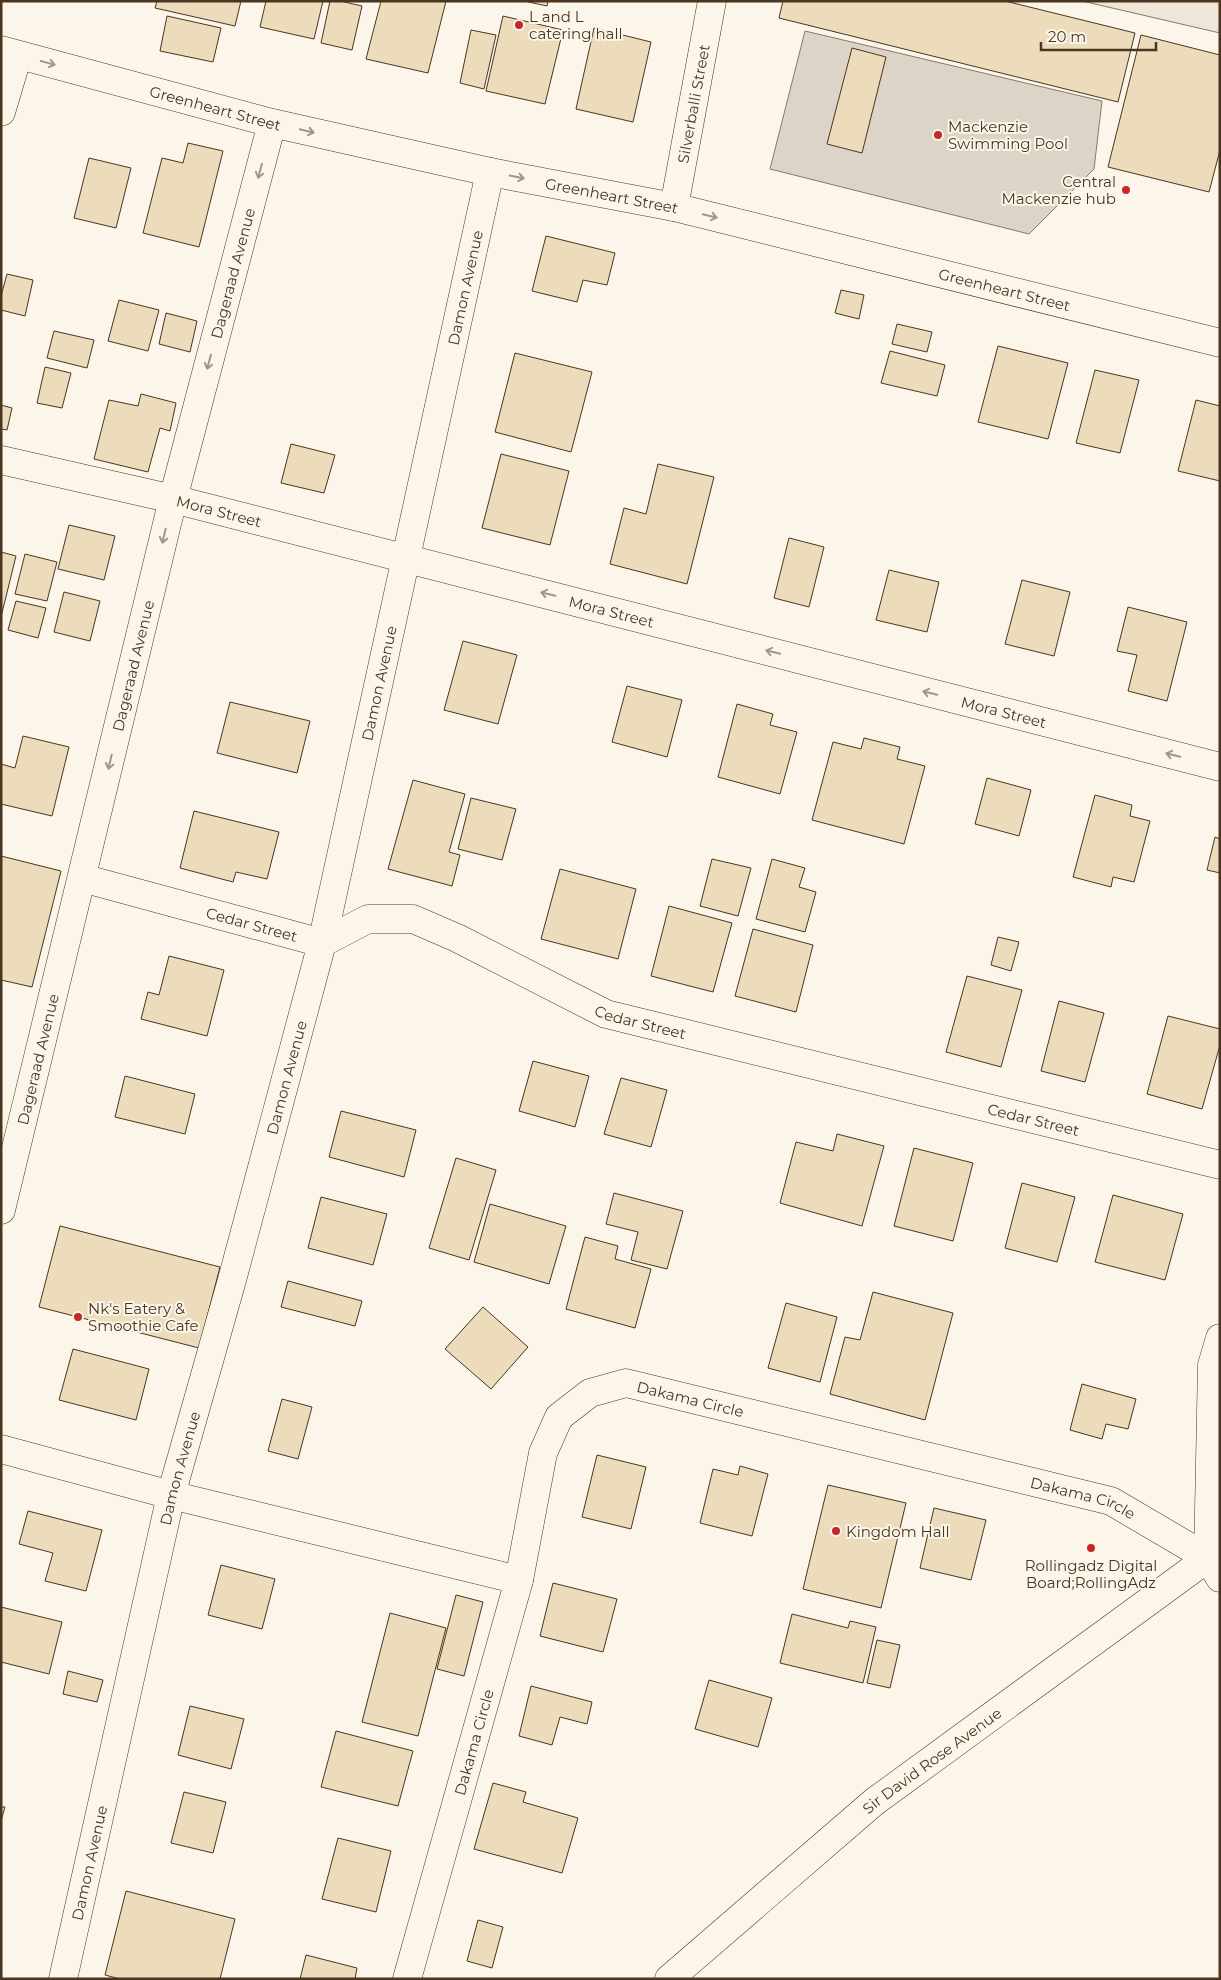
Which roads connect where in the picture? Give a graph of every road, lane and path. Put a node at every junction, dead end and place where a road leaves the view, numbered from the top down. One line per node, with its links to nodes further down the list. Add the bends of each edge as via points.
1 (712, 1): 6 (street, Silverballi Street)
2 (9, 52): 3 (street); 4 (street, Greenheart Street, one-way to 4)
3 (1, 112)
4 (272, 124): 5 (street, Greenheart Street, one-way to 5); 9 (street, Dageraad Avenue, one-way to 9)
5 (490, 172): 6 (street, Greenheart Street, one-way to 6); 10 (street, Damon Avenue)
6 (674, 207): 7 (street, Greenheart Street, one-way to 7)
7 (1220, 343)
8 (1, 460): 9 (street, Mora Street)
9 (172, 499): 10 (street, Mora Street); 12 (street, Dageraad Avenue, one-way to 12)
10 (406, 558): 11 (street, Mora Street, one-way to 10); 13 (street, Damon Avenue)
11 (1220, 767)
12 (82, 878): 13 (street, Cedar Street); 15 (street, Dageraad Avenue)
13 (322, 943): 14 (street, Cedar Street, via 368,919 413,919 606,1014); 18 (street, Damon Avenue)
14 (1220, 1164)
15 (1, 1210)
16 (1220, 1338): 19 (street, via 1212,1365)
17 (1, 1449): 18 (street)
18 (171, 1495): 20 (street); 21 (street, Damon Avenue)
19 (1216, 1562): 20 (street, Dakama Circle, via 1111,1501 626,1383 590,1393 559,1417 543,1453); 23 (street, Sir David Rose Avenue, via 874,1802)
20 (519, 1580): 22 (street, Dakama Circle)
21 (63, 1979)
22 (407, 1979)
23 (669, 1979)

